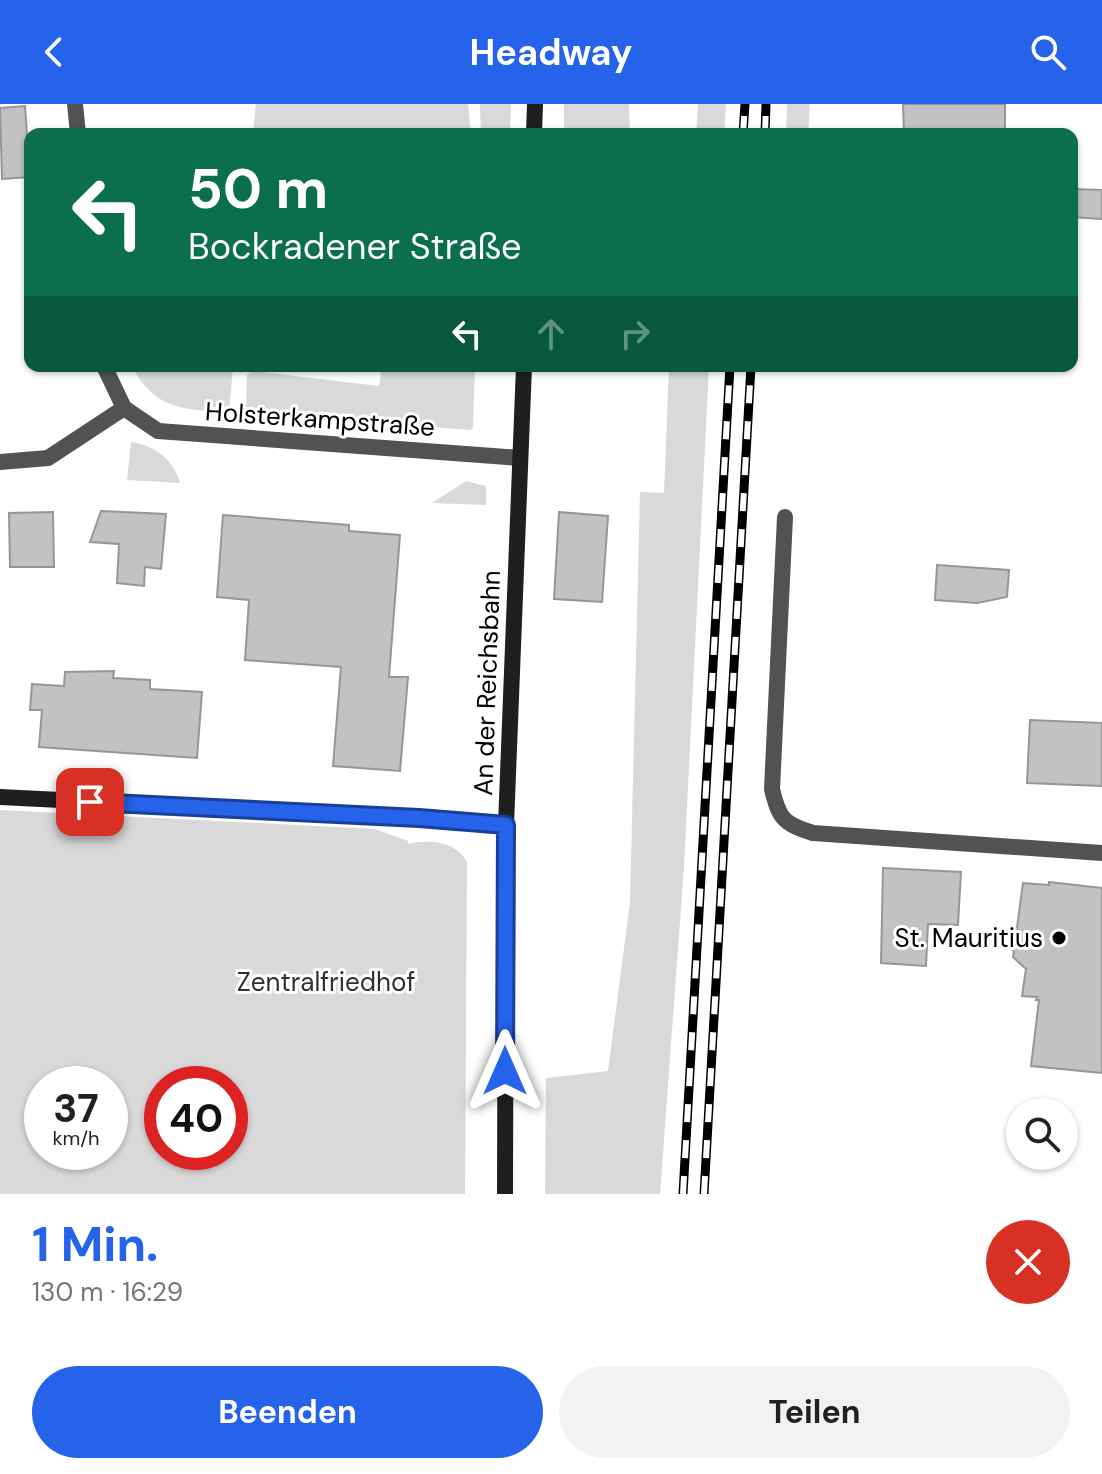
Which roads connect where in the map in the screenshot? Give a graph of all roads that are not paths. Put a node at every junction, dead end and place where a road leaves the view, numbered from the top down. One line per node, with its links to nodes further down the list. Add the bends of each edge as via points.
1 (75, 104): 3 (street)
2 (535, 104): 4 (street)
3 (77, 128)
4 (534, 128)
5 (107, 372): 7 (street)
6 (524, 372): 8 (street, An der Reichsbahn)
7 (124, 408): 8 (street, Holsterkampstraße, via 158,431); 9 (street, via 48,458)
8 (520, 458): 12 (street, An der Reichsbahn)
9 (0, 462)
10 (785, 517): 13 (street, via 772,789 788,826 813,833)
11 (0, 797): 12 (street)
12 (506, 825): 14 (street, An der Reichsbahn)
13 (1102, 853)
14 (505, 1194)

